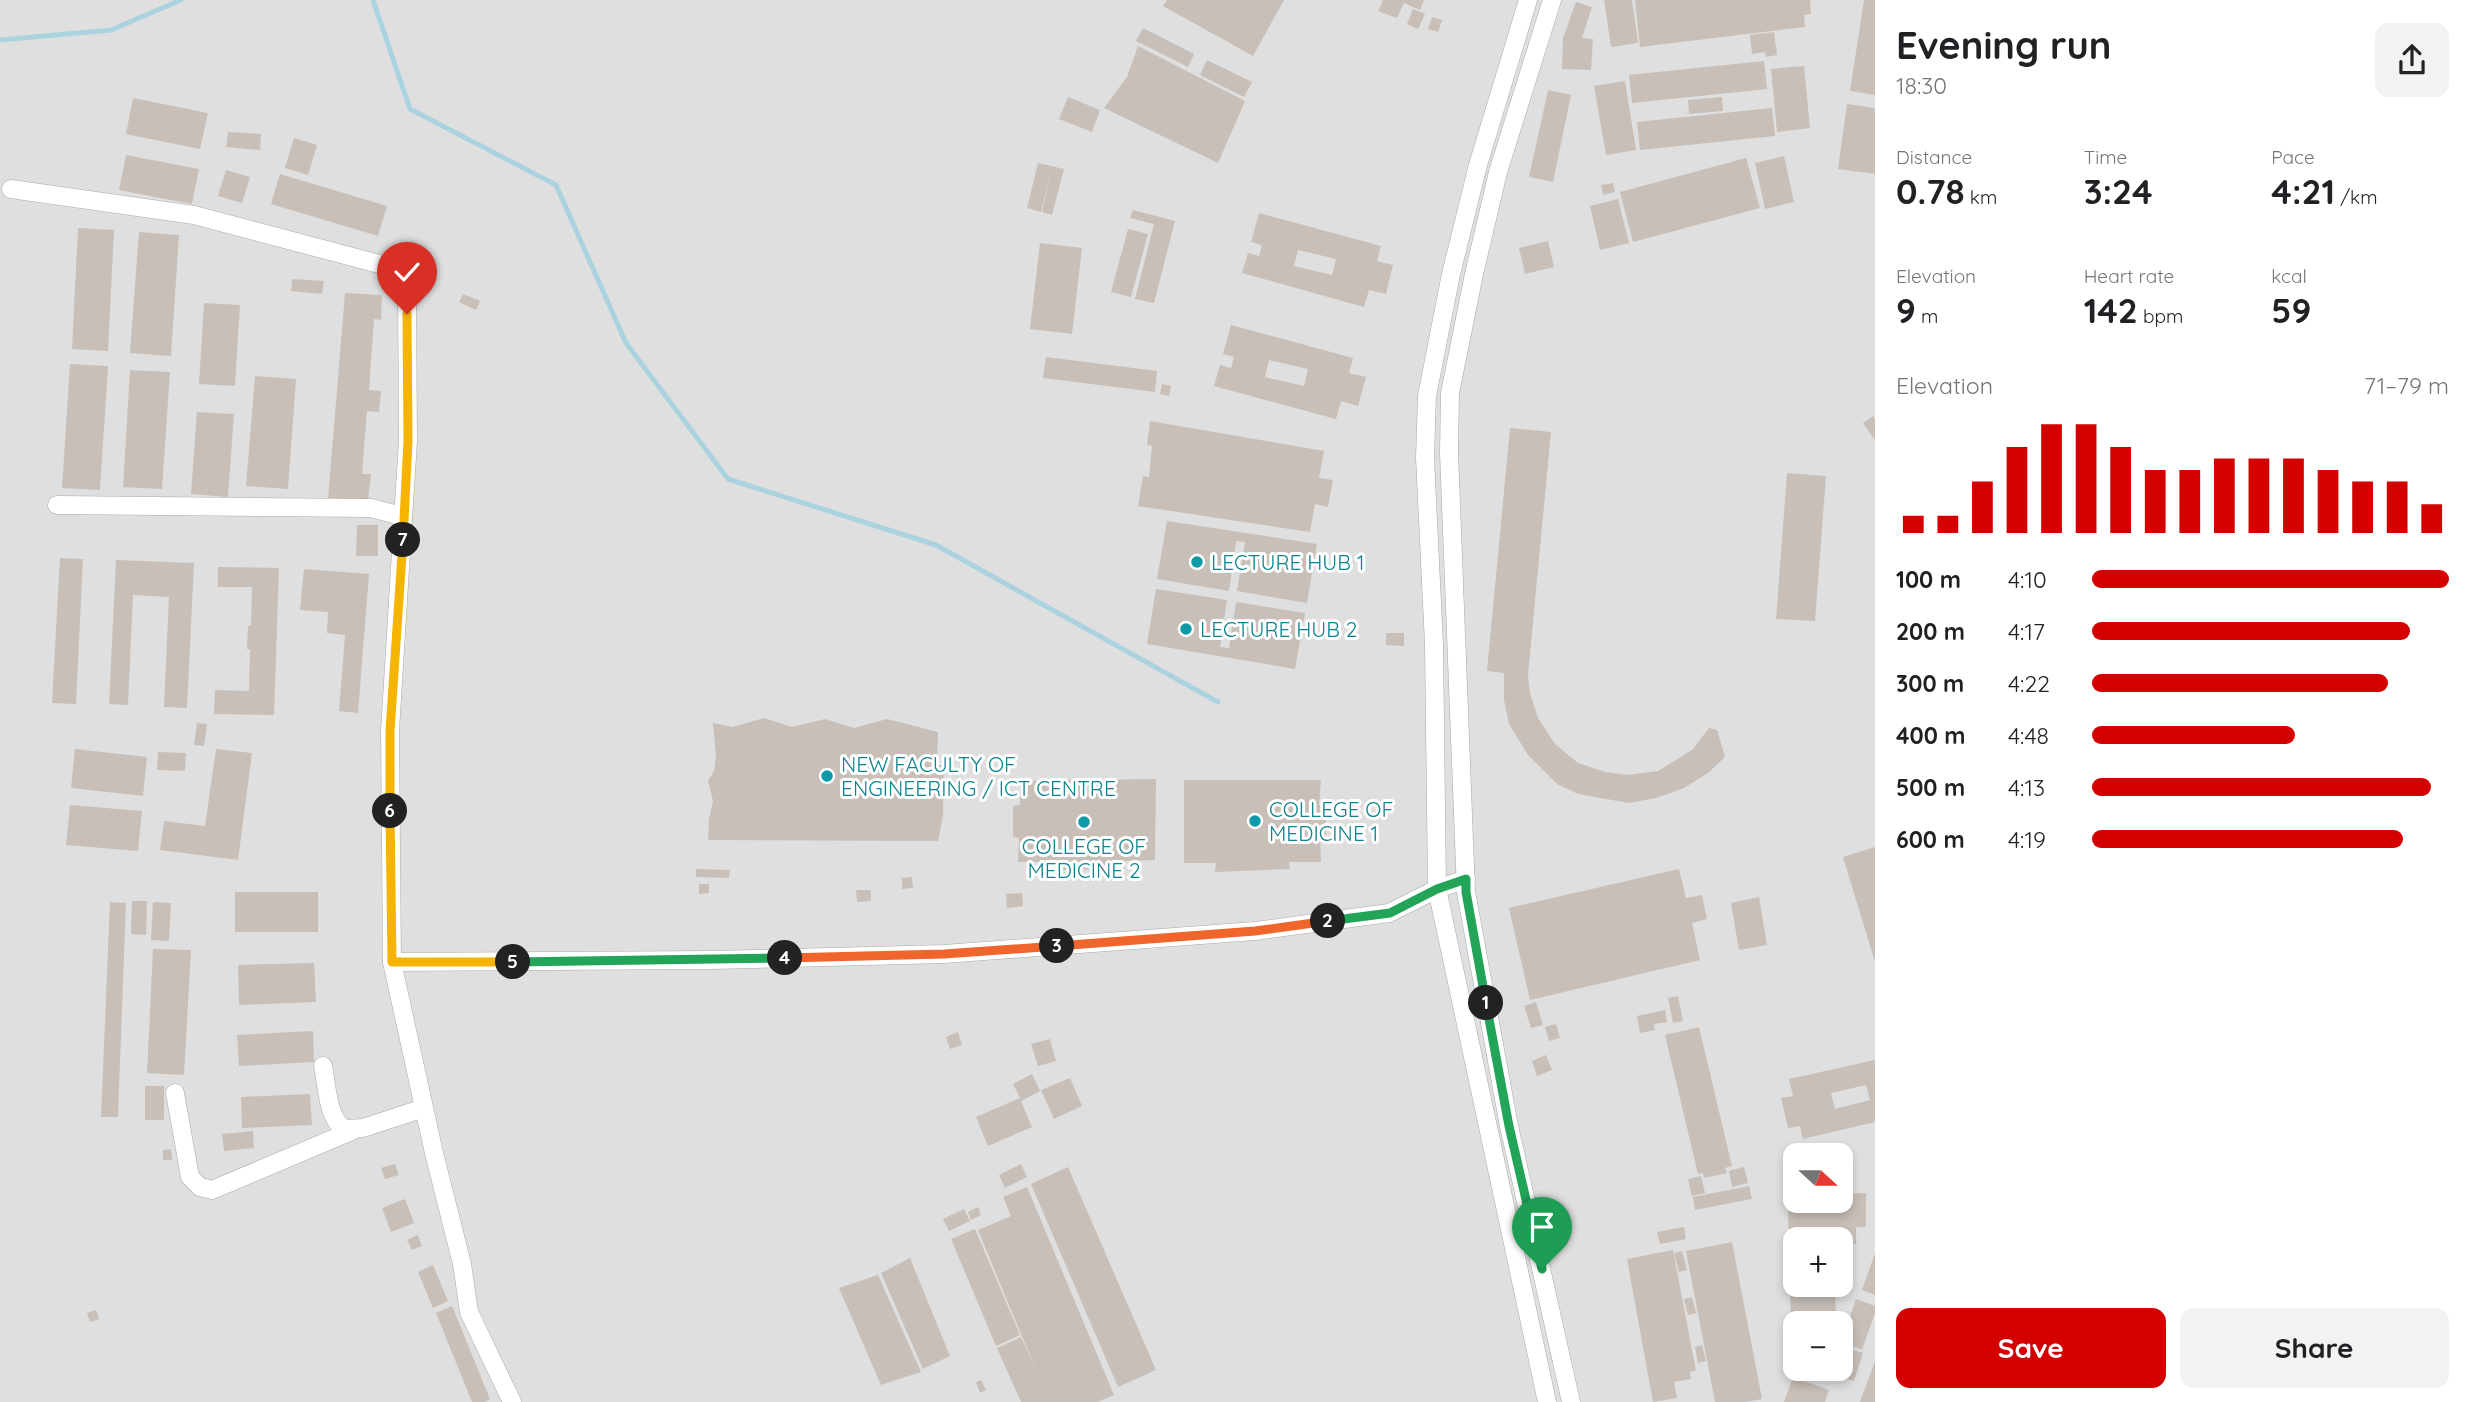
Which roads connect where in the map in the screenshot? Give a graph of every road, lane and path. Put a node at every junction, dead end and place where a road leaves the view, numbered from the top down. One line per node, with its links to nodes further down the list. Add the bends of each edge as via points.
1 (1528, 0): 4 (street, via 1478,165)
2 (1552, 0): 5 (street, via 1498,172)
3 (10, 189): 7 (street, via 194,215 398,269 407,286 408,441)
4 (1445, 302): 5 (street); 9 (street, via 1427,396 1425,458 1434,644)
5 (1467, 306): 8 (street, via 1450,393 1449,453)
6 (57, 505): 7 (street, via 371,508)
7 (402, 519): 10 (street, via 390,731)
8 (1466, 879): 9 (street); 17 (street, via 1509,1126)
9 (1437, 889): 10 (street, via 1390,913 1295,926 958,953); 16 (street)
10 (392, 962): 13 (street)
11 (323, 1066): 14 (street, via 336,1122)
12 (175, 1093): 14 (street, via 190,1177 200,1187 212,1189)
13 (424, 1108): 14 (street); 15 (street, via 462,1264 469,1312)
14 (354, 1130)
15 (512, 1402)
16 (1547, 1402)
17 (1571, 1402)

